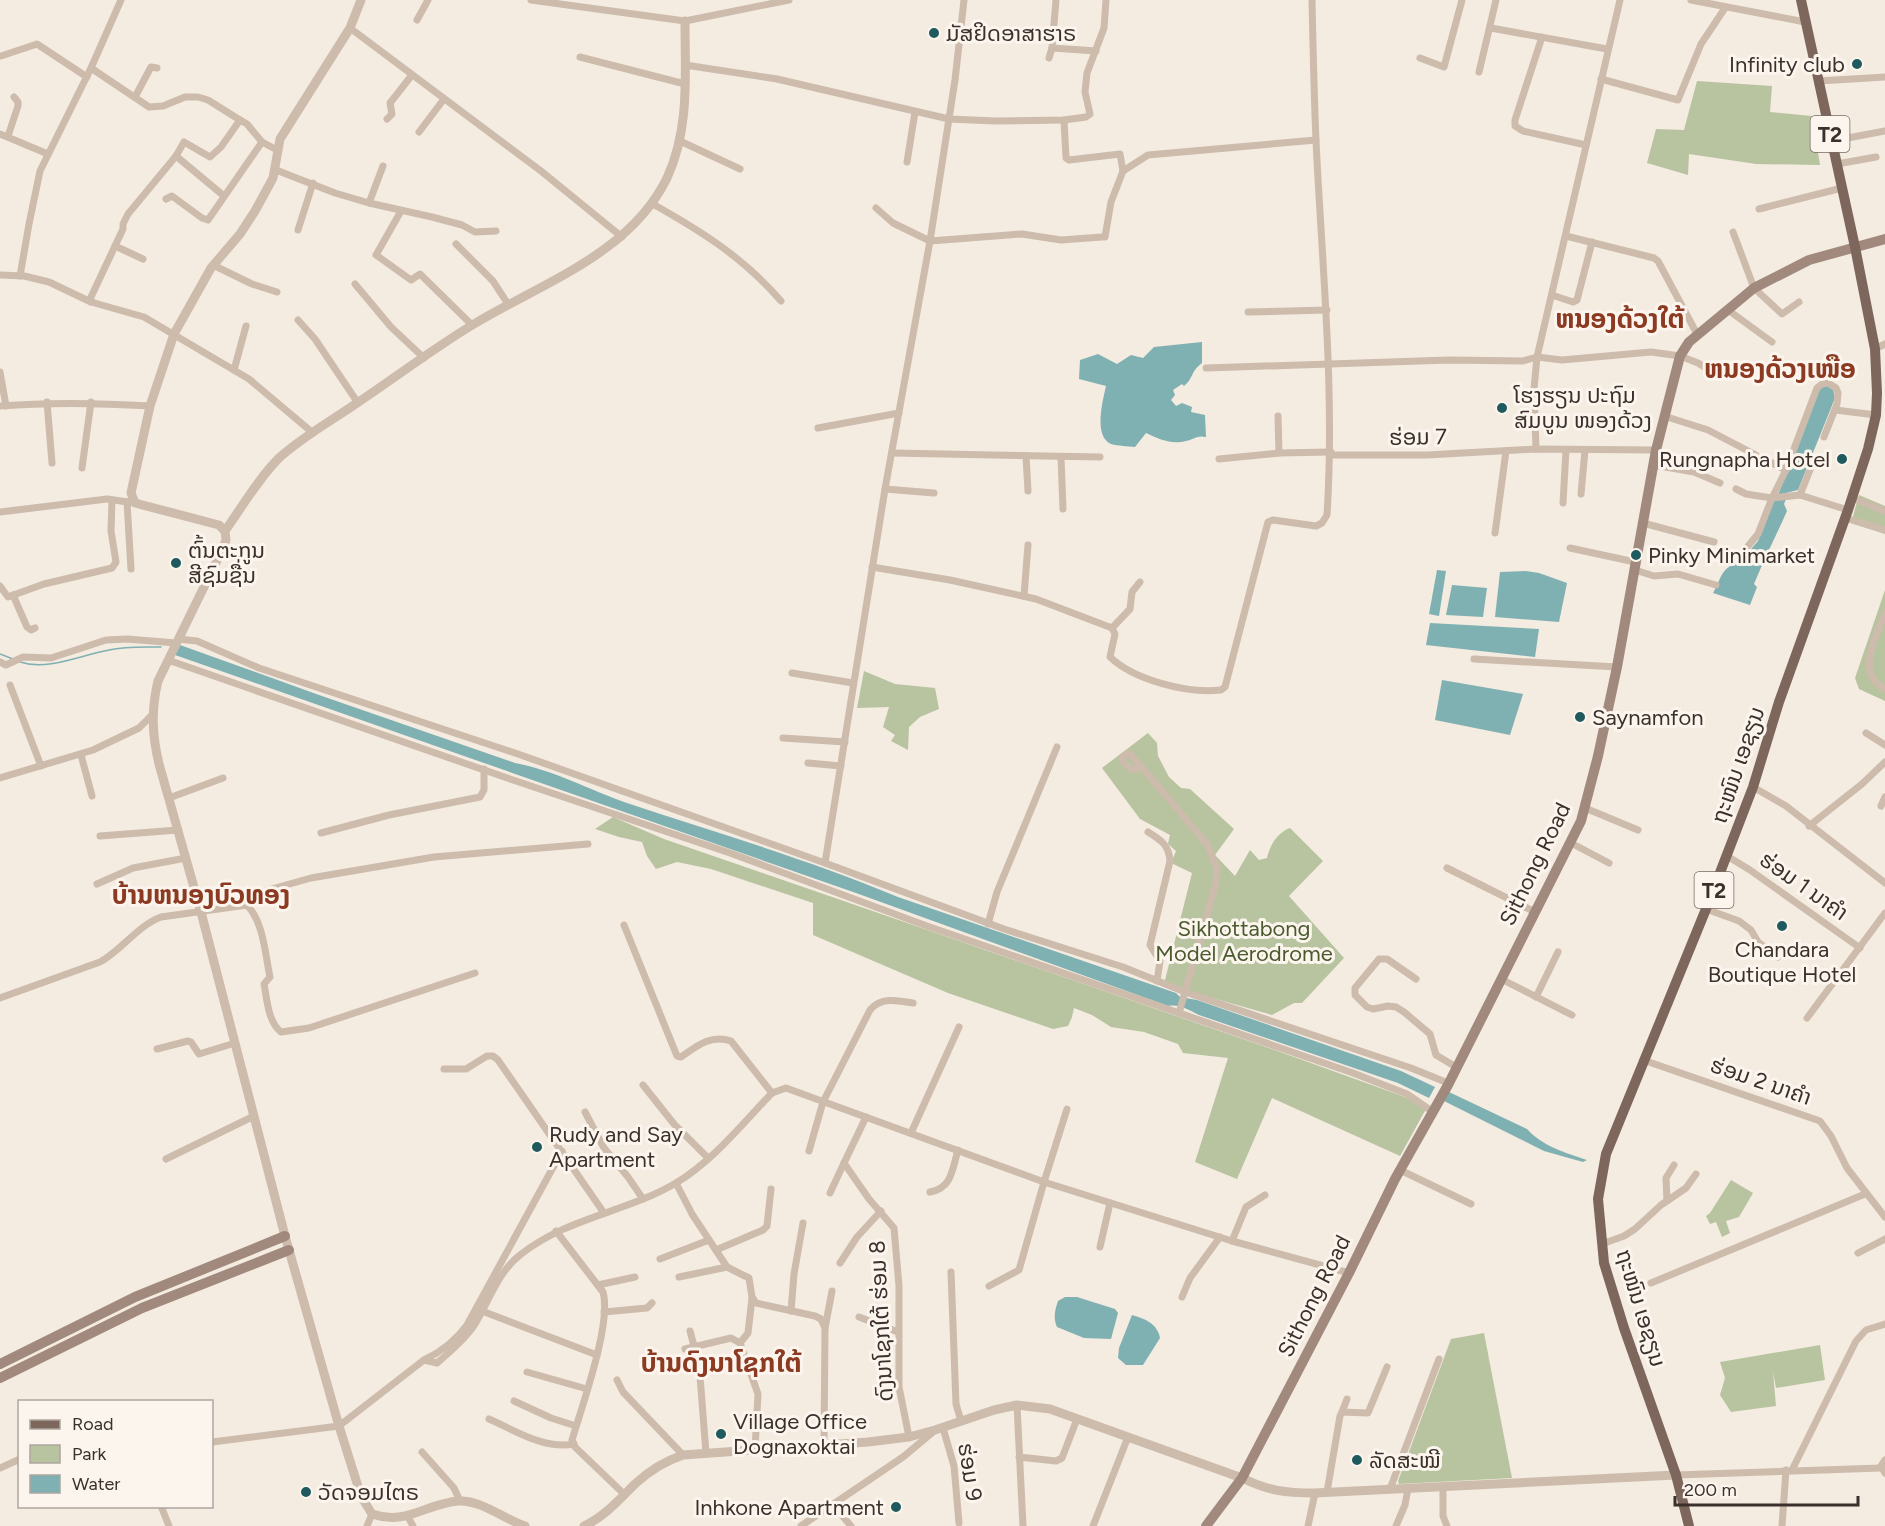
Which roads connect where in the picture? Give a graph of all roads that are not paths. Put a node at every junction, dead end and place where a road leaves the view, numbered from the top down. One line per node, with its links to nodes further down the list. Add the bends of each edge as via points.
1 (121, 0): 31 (street)
2 (361, 0): 21 (street)
3 (428, 0): 17 (street)
4 (531, 0): 18 (street)
5 (789, 0): 15 (street)
6 (964, 0): 45 (street)
7 (1056, 0): 23 (street)
8 (1106, 0): 25 (street, via 1104,28)
9 (1312, 0): 51 (street)
10 (1462, 0): 29 (street, via 1444,67)
11 (1496, 0): 20 (street)
12 (1620, 0): 24 (street)
13 (1691, 0): 16 (street)
14 (1801, 0): 19 (main road, ຖະໜົນ ເອຊຽນ / T2)
15 (759, 3): 18 (street)
16 (1725, 8): 19 (street); 37 (street, via 1701,44 1678,100)
17 (417, 20)
18 (685, 21): 30 (street)
19 (1805, 22): 38 (main road, ຖະໜົນ ເອຊຽນ / T2)
20 (1491, 27): 22 (street); 33 (street)
21 (350, 28): 34 (street); 56 (street, via 280,139)
22 (1542, 37): 24 (street); 55 (street, via 1515,126)
23 (1052, 48): 25 (street); 28 (street)
24 (1607, 49): 37 (street)
25 (1096, 51): 47 (street, via 1085,86 1089,116)
26 (1, 56): 35 (street, via 38,44)
27 (580, 57): 39 (street)
28 (1049, 57)
29 (1420, 58)
30 (685, 65): 39 (street); 43 (street, via 777,78)
31 (91, 68): 35 (street); 41 (street)
32 (157, 68): 41 (street, via 151,67)
33 (1479, 72)
34 (412, 75): 42 (street); 44 (street, via 390,103 392,114)
35 (87, 77): 57 (street)
36 (1885, 78): 38 (street)
37 (1601, 79): 55 (street)
38 (1819, 81): 53 (main road, ຖະໜົນ ເອຊຽນ / T2)
39 (685, 84): 52 (street)
40 (14, 97): 50 (street, via 18,106)
41 (135, 97): 46 (street, via 154,107 198,97)
42 (444, 99): 49 (street); 79 (street)
43 (915, 112): 45 (street); 60 (street)
44 (387, 119)
45 (949, 119): 47 (street); 81 (street)
46 (240, 120): 54 (street); 58 (street, via 210,157 184,142)
47 (1064, 120): 65 (street, via 1066,158 1119,154)
48 (1885, 131): 53 (street)
49 (419, 132)
50 (4, 135): 57 (street)
51 (1316, 140): 65 (street, via 1148,155); 98 (street)
52 (680, 141): 63 (street); 71 (street)
53 (1832, 141): 61 (main road, ຖະໜົນ ເອຊຽນ / T2)
54 (262, 142): 56 (street); 68 (street)
55 (1586, 145): 78 (street)
56 (277, 150): 64 (street)
57 (48, 154): 89 (street, via 34,196)
58 (176, 156): 68 (street); 84 (street, via 128,214)
59 (1876, 157): 61 (street)
60 (906, 162)
61 (1837, 164): 67 (main road, ຖະໜົນ ເອຊຽນ / T2)
62 (383, 166): 70 (street)
63 (740, 169)
64 (276, 170): 66 (street); 87 (street, via 240,234)
65 (1123, 171): 81 (street, via 1111,202 1105,237 1061,240 1023,234)
66 (313, 183): 70 (street); 75 (street)
67 (1842, 188): 73 (street); 85 (main road, ຖະໜົນ ເອຊຽນ / T2)
68 (224, 196): 69 (street, via 208,220 172,196)
69 (166, 199)
70 (369, 203): 74 (street)
71 (651, 203): 79 (street); 94 (street, via 726,249)
72 (876, 208): 81 (street, via 893,223)
73 (1760, 209)
74 (401, 211): 76 (street, via 442,219 475,232); 102 (street, via 376,255 411,280 420,274)
75 (298, 230)
76 (496, 231)
77 (1733, 232): 91 (street)
78 (1566, 236): 82 (street); 93 (street)
79 (622, 237): 97 (street, via 601,253)
80 (1885, 239): 85 (main road, Sithong Road)
81 (930, 241): 123 (street)
82 (1592, 242): 93 (street, via 1577,300); 105 (street, via 1658,261)
83 (456, 244): 97 (street, via 494,281)
84 (115, 246): 86 (street); 95 (street)
85 (1856, 247): 91 (main road, Sithong Road, via 1809,260); 107 (main road, ຖະໜົນ ເອຊຽນ / T2)
86 (143, 259)
87 (213, 265): 92 (street); 104 (street)
88 (0, 275): 89 (street)
89 (20, 276): 95 (street, via 49,282)
90 (355, 284): 110 (street)
91 (1754, 288): 96 (street, via 1782,314); 99 (main road, Sithong Road)
92 (277, 292)
93 (1552, 295): 109 (street)
94 (781, 301)
95 (91, 302): 104 (street, via 144,317)
96 (1799, 302)
97 (508, 304): 102 (street)
98 (1327, 310): 100 (street); 111 (street)
99 (1728, 310): 105 (main road, Sithong Road); 106 (street)
100 (1248, 312)
101 (298, 320): 119 (street)
102 (472, 325): 110 (street)
103 (246, 326): 113 (street)
104 (174, 334): 113 (street); 121 (street)
105 (1697, 334): 108 (main road, Sithong Road)
106 (1772, 342)
107 (1880, 347): 116 (main road, ຖະໜົນ ເອຊຽນ / T2)
108 (1680, 356): 109 (street, via 1651,352 1562,360); 115 (street, via 1717,375); 126 (main road, Sithong Road)
109 (1537, 357): 111 (street, via 1523,361); 130 (street)
110 (423, 358): 119 (street)
111 (1330, 364): 112 (street); 137 (street)
112 (1206, 368)
113 (234, 370): 128 (street)
114 (0, 372): 120 (street)
115 (1738, 373)
116 (1881, 393): 124 (main road, ຖະໜົນ ເອຊຽນ / T2)
117 (47, 402): 118 (street); 120 (street); 144 (street)
118 (91, 402): 121 (street); 147 (street)
119 (358, 403): 128 (street)
120 (3, 406)
121 (150, 406): 159 (street)
122 (1834, 410): 124 (street); 129 (street); 148 (street, via 1836,388 1820,384)
123 (899, 413): 127 (street); 135 (street)
124 (1876, 415): 157 (main road, ຖະໜົນ ເອຊຽນ / T2)
125 (1278, 416): 136 (street)
126 (1664, 416): 133 (main road, Sithong Road); 138 (street, via 1708,430)
127 (818, 428)
128 (313, 433): 167 (street, via 268,470)
129 (1824, 437)
130 (1536, 449): 131 (street, ຮ່ອມ 7); 134 (street, ຮ່ອມ 7)
131 (1566, 450): 132 (street, ຮ່ອມ 7); 160 (street)
132 (1585, 450): 133 (street, ຮ່ອມ 7); 154 (street)
133 (1656, 450): 145 (main road, Sithong Road)
134 (1506, 452): 137 (street, ຮ່ອມ 7); 168 (street)
135 (892, 453): 139 (street); 150 (street)
136 (1279, 453): 137 (street, ຮ່ອມ 7); 142 (street, ຮ່ອມ 7)
137 (1331, 453): 183 (street, via 1325,520 1316,526 1273,520 1266,525 1225,687 1215,691 1155,683 1110,657 1115,632)
138 (1756, 455)
139 (1026, 456): 140 (street); 152 (street)
140 (1061, 457): 141 (street); 161 (street)
141 (1100, 457)
142 (1219, 459)
143 (1768, 461): 148 (street)
144 (52, 463)
145 (1654, 465): 149 (street, via 1694,472); 165 (main road, Sithong Road)
146 (1812, 465): 155 (street)
147 (82, 468)
148 (1786, 470): 156 (street)
149 (1720, 483)
150 (885, 489): 153 (street); 174 (street)
151 (1736, 489): 156 (street)
152 (1028, 491)
153 (934, 493)
154 (1581, 494)
155 (1800, 495): 156 (street); 164 (street)
156 (1773, 498): 172 (street, via 1758,534)
157 (1852, 498): 162 (street); 164 (main road, ຖະໜົນ ເອຊຽນ / T2)
158 (112, 500): 159 (street); 163 (street); 179 (street, via 116,562 112,568)
159 (131, 502): 167 (street, via 219,525); 175 (street)
160 (1563, 503)
161 (1063, 509)
162 (1885, 511)
163 (0, 512)
164 (1846, 514): 166 (street); 208 (main road, ຖະໜົນ ເອຊຽນ / T2)
165 (1643, 523): 169 (street); 173 (main road, Sithong Road)
166 (1885, 530)
167 (225, 531): 184 (street, via 223,548)
168 (1495, 533)
169 (1714, 542)
170 (1028, 545): 180 (street)
171 (1570, 548): 173 (street)
172 (1739, 557)
173 (1635, 566): 177 (street, via 1654,576 1678,574); 188 (main road, Sithong Road)
174 (872, 567): 180 (street); 190 (street)
175 (130, 569)
176 (1140, 582): 183 (street, via 1132,592 1130,609)
177 (1716, 585)
178 (0, 586): 179 (street, via 7,597)
179 (13, 595): 182 (street, via 27,627)
180 (1024, 596): 183 (street)
181 (1885, 613): 192 (street, via 1868,662 1874,683)
182 (35, 628)
183 (1112, 628)
184 (177, 641): 186 (street); 187 (street, via 116,638 51,658 23,657 6,665); 224 (street, via 197,641 260,668)
185 (1474, 659): 188 (street)
186 (168, 660): 193 (street, via 158,681); 205 (street)
187 (0, 662)
188 (1617, 668): 213 (main road, Sithong Road)
189 (792, 673): 190 (street)
190 (853, 683): 196 (street)
191 (10, 685): 202 (street)
192 (1885, 688)
193 (152, 715): 199 (street, via 139,728); 211 (street, via 153,740)
194 (1866, 733): 197 (street)
195 (783, 738): 196 (street)
196 (845, 742): 203 (street)
197 (1885, 745)
198 (1057, 747): 234 (street, via 997,892)
199 (81, 755): 202 (street); 209 (street)
200 (1885, 762): 214 (street)
201 (808, 763): 203 (street)
202 (41, 766): 206 (street)
203 (841, 766): 224 (street)
204 (1142, 767): 243 (street, via 1207,844 1218,868)
205 (483, 769): 218 (street, via 484,790 480,797); 247 (street)
206 (0, 778)
207 (223, 778): 211 (street)
208 (1753, 787): 214 (street, via 1786,806); 222 (main road, ຖະໜົນ ເອຊຽນ / T2)
209 (92, 796)
210 (1885, 797): 212 (street)
211 (169, 798): 215 (street)
212 (1881, 806)
213 (1586, 808): 216 (street); 220 (main road, Sithong Road)
214 (1809, 826): 227 (street)
215 (178, 830): 219 (street); 223 (street)
216 (1638, 830)
217 (1148, 832): 242 (street, via 1166,846 1170,861 1150,945 1160,961)
218 (321, 833)
219 (100, 836)
220 (1571, 843): 225 (street); 232 (main road, Sithong Road)
221 (588, 844): 229 (street, via 434,857 311,878 268,890)
222 (1727, 856): 230 (main road, ຖະໜົນ ເອຊຽນ / T2); 236 (street, ຮ່ອມ 1 ນາຄຳ)
223 (186, 858): 228 (street, via 134,868); 231 (street)
224 (825, 863): 234 (street)
225 (1609, 863)
226 (1447, 868): 232 (street)
227 (1885, 883)
228 (97, 884)
229 (247, 905): 231 (street); 239 (street, via 255,913 263,944 270,977 264,984 271,1018 281,1032 309,1028)
230 (1706, 909): 238 (street, via 1739,921); 253 (main road, ຖະໜົນ ເອຊຽນ / T2)
231 (201, 912): 245 (street, via 161,917 100,962); 251 (street)
232 (1535, 912): 240 (main road, Sithong Road)
233 (1885, 913): 236 (street)
234 (988, 924): 242 (street)
235 (624, 925): 258 (street, via 677,1056 702,1042 723,1038 731,1041)
236 (1860, 948): 249 (street)
237 (1558, 952): 244 (street)
238 (1778, 957)
239 (475, 974)
240 (1501, 979): 244 (street); 254 (main road, Sithong Road)
241 (1416, 980): 254 (street, via 1387,959 1379,959 1355,988 1355,995 1367,1007 1388,1006 1404,1012 1430,1034 1436,1054)
242 (1157, 981): 243 (street)
243 (1184, 995): 247 (street); 256 (street, via 1411,1068)
244 (1536, 997): 248 (street)
245 (0, 998)
246 (913, 1003): 259 (street, via 875,1004)
247 (1179, 1011): 262 (street, via 1407,1094)
248 (1572, 1015)
249 (1807, 1018)
250 (958, 1027): 265 (street)
251 (235, 1043): 252 (street, via 199,1054 188,1041); 263 (street)
252 (157, 1049)
253 (1643, 1060): 280 (street, ຮ່ອມ 2 ນາຄຳ, via 1820,1121); 296 (main road, ຖະໜົນ ເອຊຽນ / T2, via 1606,1154 1598,1199)
254 (1456, 1067): 256 (main road, Sithong Road)
255 (444, 1069): 267 (street, via 466,1069 493,1056)
256 (1448, 1084): 262 (main road, Sithong Road)
257 (643, 1085): 269 (street)
258 (772, 1093): 259 (street, via 786,1088); 269 (street)
259 (823, 1102): 264 (street); 268 (street)
260 (1067, 1109): 275 (street)
261 (585, 1112): 282 (street, via 604,1148)
262 (1433, 1112): 273 (main road, Sithong Road)
263 (254, 1116): 270 (street); 291 (street)
264 (866, 1117): 265 (street); 271 (street)
265 (911, 1133): 266 (street)
266 (957, 1150): 275 (street); 278 (street, via 946,1186)
267 (562, 1151): 287 (street); 328 (street, via 462,1332)
268 (809, 1151)
269 (708, 1158): 276 (street)
270 (166, 1159)
271 (844, 1163): 279 (street); 286 (street, ດົງນາໂຊກໃຕ້ ຮ່ອມ 8)
272 (1674, 1165): 283 (street, via 1666,1178)
273 (1400, 1170): 285 (street); 305 (main road, Sithong Road)
274 (1696, 1174): 283 (street, via 1686,1188)
275 (1044, 1182): 284 (street); 310 (street, via 1019,1270)
276 (676, 1183): 282 (street); 294 (street)
277 (771, 1189): 299 (street, via 767,1226)
278 (930, 1192)
279 (830, 1193)
280 (1865, 1194): 288 (street, ຮ່ອມ 2 ນາຄຳ); 308 (street)
281 (1265, 1195): 295 (street, via 1246,1207)
282 (643, 1199): 287 (street)
283 (1667, 1202): 296 (street, via 1630,1233)
284 (1110, 1203): 292 (street); 297 (street)
285 (1472, 1204)
286 (881, 1211): 302 (street); 322 (street, ດົງນາໂຊກໃຕ້ ຮ່ອມ 8, via 897,1239)
287 (604, 1213): 290 (street)
288 (1885, 1217)
289 (803, 1223): 316 (street)
290 (556, 1231): 309 (street); 315 (street, via 514,1260)
291 (285, 1236): 298 (street); 329 (main road, via 135,1297)
292 (1220, 1237): 295 (street); 313 (street, via 1190,1278)
293 (1885, 1239): 300 (street)
294 (709, 1240): 299 (street); 301 (street)
295 (1232, 1241): 305 (street)
296 (1602, 1244): 361 (main road, ຖະໜົນ ເອຊຽນ / T2, via 1624,1328)
297 (1100, 1247)
298 (289, 1250): 333 (main road, via 142,1308); 343 (street)
299 (716, 1250): 303 (street)
300 (1857, 1252)
301 (660, 1259)
302 (840, 1263)
303 (727, 1267): 307 (street); 312 (street, via 749,1278)
304 (951, 1272): 342 (street, via 956,1404)
305 (1349, 1273): 362 (main road, Sithong Road)
306 (635, 1277): 309 (street)
307 (679, 1277)
308 (1651, 1283)
309 (598, 1285): 317 (street, via 604,1298)
310 (989, 1286)
311 (832, 1291): 320 (street)
312 (752, 1297): 316 (street, via 756,1303); 323 (street, via 748,1333)
313 (1182, 1297)
314 (652, 1303): 317 (street, via 647,1308)
315 (482, 1311): 326 (street); 328 (street, via 466,1337 437,1363)
316 (791, 1311): 320 (street, via 815,1316)
317 (604, 1312): 326 (street)
318 (859, 1317): 322 (street)
319 (1885, 1324): 359 (street, via 1866,1330 1856,1341)
320 (825, 1328): 350 (street)
321 (690, 1331): 324 (street)
322 (898, 1332): 346 (street, ດົງນາໂຊກໃຕ້ ຮ່ອມ 8, via 898,1387)
323 (740, 1342): 324 (street, via 731,1338); 351 (street, via 758,1394)
324 (694, 1346): 325 (street)
325 (685, 1349)
326 (597, 1355): 335 (street)
327 (1439, 1359): 365 (street)
328 (424, 1360): 343 (street)
329 (0, 1364)
330 (1387, 1368): 339 (street, via 1368,1413)
331 (527, 1372): 335 (street)
332 (700, 1376): 353 (street)
333 (0, 1378)
334 (617, 1380): 354 (street, via 623,1392)
335 (587, 1389): 344 (street)
336 (1347, 1399): 339 (street)
337 (514, 1401): 344 (street)
338 (1017, 1405): 341 (street, via 1050,1409); 342 (street); 355 (street)
339 (1342, 1412): 366 (street)
340 (489, 1419): 349 (street, via 527,1437 558,1445)
341 (1077, 1419): 347 (street); 355 (street, via 1062,1458 1056,1461)
342 (961, 1421): 345 (street)
343 (339, 1426): 348 (street); 372 (street, via 361,1496)
344 (576, 1426): 349 (street)
345 (939, 1429): 346 (street); 370 (street); 375 (street, ຮ່ອມ 9, via 954,1466)
346 (909, 1437): 350 (street)
347 (1128, 1437): 362 (street); 384 (street)
348 (213, 1442)
349 (574, 1444): 368 (street)
350 (824, 1446): 351 (street)
351 (755, 1449): 353 (street)
352 (422, 1452): 369 (street, via 454,1488)
353 (706, 1453): 354 (street)
354 (683, 1455): 368 (street, via 650,1472)
355 (1019, 1457): 383 (street)
356 (18, 1460): 358 (street)
357 (1885, 1460): 360 (street)
358 (0, 1468)
359 (1789, 1470): 360 (street); 361 (street); 390 (street)
360 (1883, 1471)
361 (1676, 1475): 363 (street); 389 (main road, ຖະໜົນ ເອຊຽນ / T2)
362 (1242, 1478): 367 (street, via 1279,1492); 385 (main road, Sithong Road)
363 (1443, 1486): 364 (street); 388 (street)
364 (1408, 1488): 365 (street); 387 (street)
365 (1390, 1489): 366 (street)
366 (1327, 1492): 367 (street)
367 (1315, 1493): 386 (street)
368 (625, 1495): 374 (street)
369 (460, 1501): 373 (street); 379 (street)
370 (832, 1505): 381 (street); 382 (street)
371 (162, 1508): 376 (street)
372 (372, 1514): 373 (street, via 383,1518); 377 (street)
373 (408, 1516): 378 (street)
374 (599, 1523): 380 (street)
375 (959, 1523)
376 (169, 1526)
377 (367, 1526)
378 (413, 1526)
379 (525, 1526)
380 (584, 1526)
381 (801, 1526)
382 (851, 1526)
383 (1023, 1526)
384 (1093, 1526)
385 (1206, 1526)
386 (1308, 1526)
387 (1396, 1526)
388 (1447, 1526)
389 (1689, 1526)
390 (1782, 1526)

